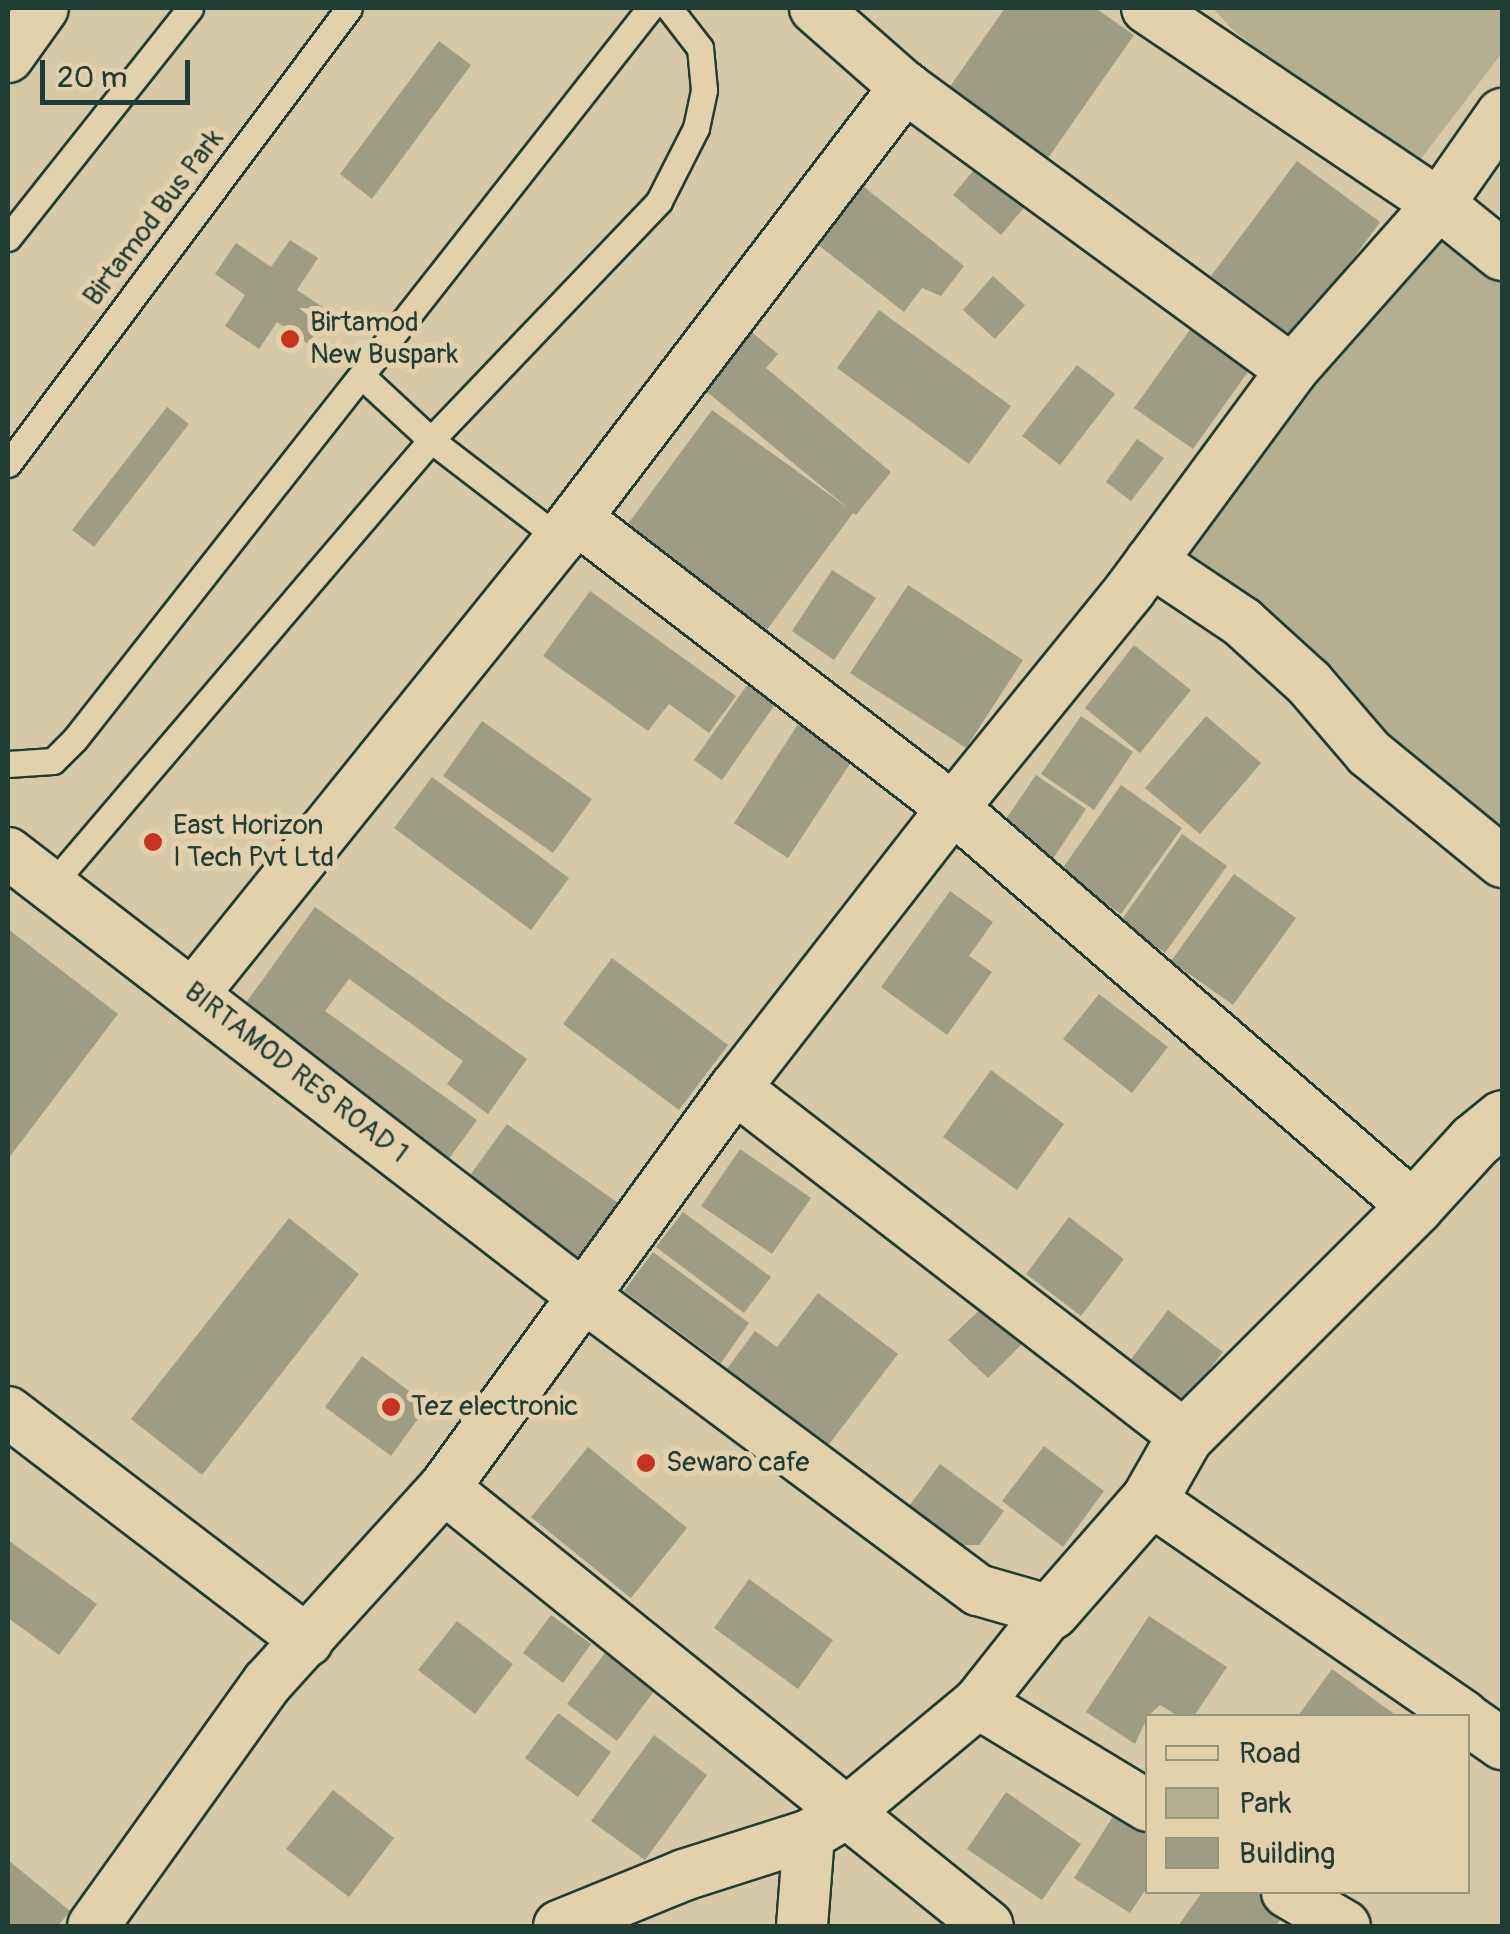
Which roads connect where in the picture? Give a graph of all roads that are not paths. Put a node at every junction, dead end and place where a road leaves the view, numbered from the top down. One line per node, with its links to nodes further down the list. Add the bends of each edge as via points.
1 (43, 8): 8 (street)
2 (190, 8): 12 (lane)
3 (349, 8): 17 (lane, Birtamod Bus Park)
4 (650, 8): 15 (lane)
5 (669, 8): 16 (lane, via 700,48 704,90 696,128 660,201)
6 (815, 8): 9 (street)
7 (1146, 8): 11 (street)
8 (8, 57)
9 (905, 87): 14 (street); 18 (street)
10 (1502, 114): 11 (street)
11 (1439, 204): 13 (street); 14 (street)
12 (8, 238)
13 (1502, 255)
14 (1292, 370): 19 (street)
15 (364, 378): 16 (lane); 20 (lane, via 75,739 53,761)
16 (430, 440): 18 (lane); 24 (lane)
17 (8, 464)
18 (568, 528): 21 (street); 25 (street)
19 (1151, 561): 21 (street); 23 (street, via 1242,622 1309,683 1368,753)
20 (8, 764)
21 (953, 808): 26 (street); 28 (street)
22 (8, 854): 24 (street, BIRTAMOD RES ROAD 1)
23 (1502, 862)
24 (48, 888): 25 (street, BIRTAMOD RES ROAD 1)
25 (194, 993): 29 (street, BIRTAMOD RES ROAD 1)
26 (736, 1088): 29 (street); 31 (street)
27 (1502, 1118): 28 (street)
28 (1414, 1208): 31 (street)
29 (582, 1295): 32 (street); 34 (street, BIRTAMOD RES ROAD 1, via 978,1590)
30 (8, 1412): 35 (street)
31 (1184, 1436): 33 (street)
32 (444, 1488): 35 (street); 41 (street)
33 (1149, 1500): 34 (street); 37 (street)
34 (1051, 1612): 36 (street)
35 (308, 1641): 43 (street, via 268,1682)
36 (978, 1703): 40 (street); 41 (street)
37 (1459, 1714)
38 (1470, 1722): 39 (street)
39 (1502, 1744)
40 (1145, 1804)
41 (827, 1825): 44 (street); 45 (street); 46 (street)
42 (1290, 1894): 47 (street)
43 (93, 1926)
44 (560, 1926)
45 (802, 1926)
46 (988, 1926)
47 (1344, 1926)

